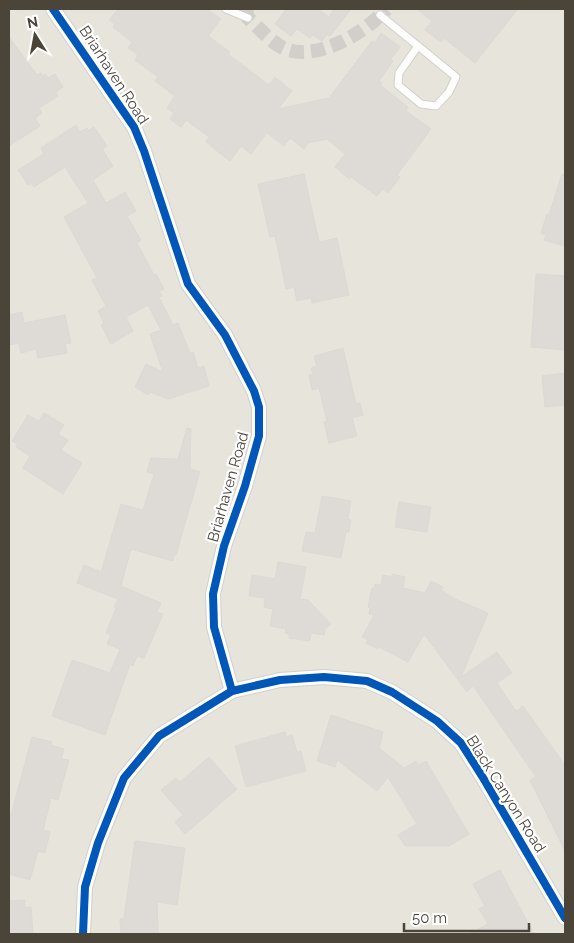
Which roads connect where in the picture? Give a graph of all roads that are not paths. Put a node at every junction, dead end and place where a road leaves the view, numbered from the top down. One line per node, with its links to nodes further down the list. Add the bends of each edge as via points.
1 (53, 9): 6 (street, Briarhaven Road, via 134,127 188,284 225,335 259,407 259,436 224,546 213,594 214,627)
2 (226, 9): 4 (lane)
3 (380, 15): 5 (lane)
4 (248, 18)
5 (418, 46): 5 (lane, via 456,77 449,92 436,106 421,104 398,85 398,73)
6 (232, 691): 7 (street, Black Canyon Road, via 280,680 324,677 367,680 437,721 461,743); 8 (street, via 159,736 124,778 98,843 85,887)
7 (565, 918)
8 (83, 934)

